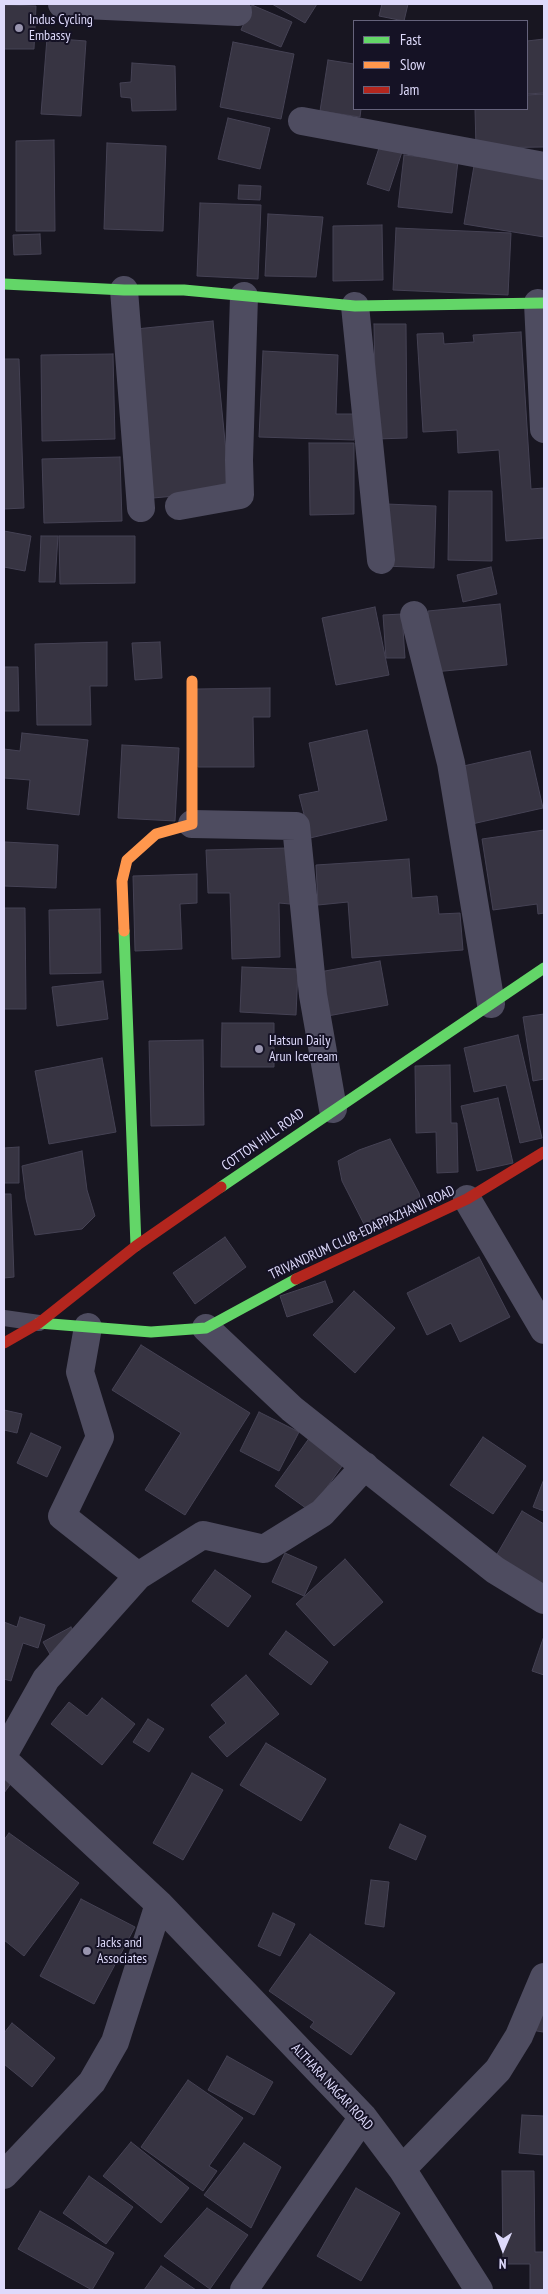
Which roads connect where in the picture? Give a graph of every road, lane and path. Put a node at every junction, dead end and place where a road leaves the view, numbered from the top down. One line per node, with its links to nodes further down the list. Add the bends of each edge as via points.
1 (62, 4): 2 (street)
2 (71, 4): 3 (street)
3 (238, 12)
4 (302, 121): 5 (street)
5 (544, 166)
6 (4, 284): 7 (street)
7 (124, 290): 8 (street, via 184,290); 13 (street)
8 (244, 296): 10 (street); 12 (street, via 238,460 240,495)
9 (541, 303): 10 (street); 11 (street)
10 (355, 306): 14 (street)
11 (544, 429)
12 (179, 506)
13 (141, 508)
14 (381, 560)
15 (414, 615): 19 (street, via 451,763)
16 (192, 681): 17 (street)
17 (192, 824): 20 (street, via 296,826 313,995); 23 (street, via 156,834 126,860 122,881)
18 (544, 968): 19 (street, COTTON HILL ROAD)
19 (491, 1004): 20 (street, COTTON HILL ROAD)
20 (333, 1109): 23 (street, COTTON HILL ROAD)
21 (544, 1152): 22 (street, TRIVANDRUM CLUB-EDAPPAZHANJI ROAD)
22 (467, 1199): 27 (street, TRIVANDRUM CLUB-EDAPPAZHANJI ROAD, via 311,1271); 28 (street)
23 (136, 1246): 25 (street, COTTON HILL ROAD)
24 (4, 1318): 25 (lane)
25 (39, 1323): 26 (street, TRIVANDRUM CLUB-EDAPPAZHANJI ROAD); 29 (street, COTTON HILL ROAD)
26 (88, 1327): 27 (street, TRIVANDRUM CLUB-EDAPPAZHANJI ROAD, via 151,1332); 31 (street, via 80,1372 100,1437 62,1516)
27 (206, 1328): 30 (street, via 292,1409)
28 (544, 1330)
29 (4, 1343)
30 (365, 1466): 31 (street, via 322,1513 264,1549 203,1535); 32 (street, via 496,1570)
31 (138, 1576): 33 (street, via 46,1680)
32 (544, 1600)
33 (4, 1754)
34 (4, 1760): 35 (street, ALTHARA NAGAR ROAD)
35 (160, 1904): 37 (street, ALTHARA NAGAR ROAD); 39 (street, via 114,2042 92,2082)
36 (544, 1978): 38 (street, via 519,2036 498,2070)
37 (363, 2117): 38 (street, ALTHARA NAGAR ROAD); 40 (street)
38 (402, 2169): 41 (street, ALTHARA NAGAR ROAD)
39 (4, 2175)
40 (244, 2290)
41 (479, 2290)

